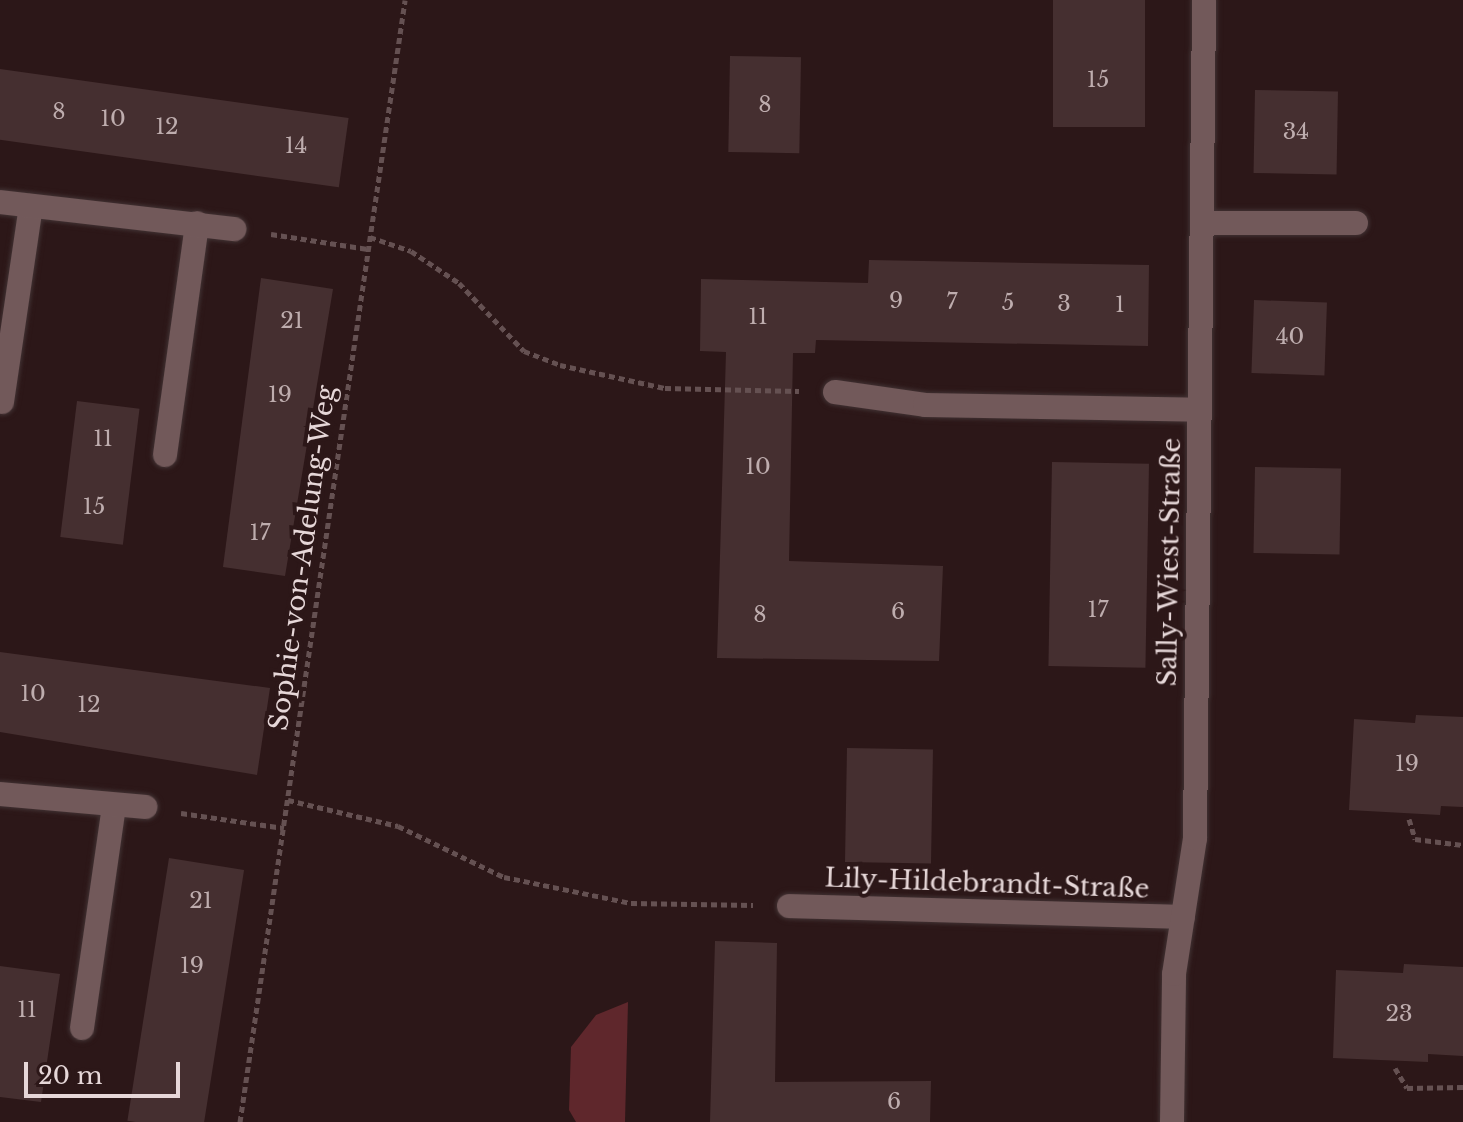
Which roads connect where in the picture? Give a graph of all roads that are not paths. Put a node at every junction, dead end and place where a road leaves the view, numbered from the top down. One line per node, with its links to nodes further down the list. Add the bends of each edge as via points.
1 (1204, 0): 5 (street, Sally-Wiest-Straße)
2 (0, 202): 3 (street)
3 (31, 206): 4 (street); 9 (street)
4 (197, 223): 7 (street); 11 (street)
5 (1202, 223): 6 (street); 10 (street, Sally-Wiest-Straße)
6 (1356, 223)
7 (234, 229)
8 (835, 392): 10 (street, via 925,405)
9 (2, 402)
10 (1200, 410): 16 (street, Sally-Wiest-Straße, via 1195,838)
11 (165, 455)
12 (0, 794): 13 (street)
13 (114, 805): 14 (street); 17 (street)
14 (145, 807)
15 (789, 906): 16 (street, Lily-Hildebrandt-Straße)
16 (1183, 917): 18 (street, Sally-Wiest-Straße, via 1174,974)
17 (82, 1028)
18 (1172, 1122)

